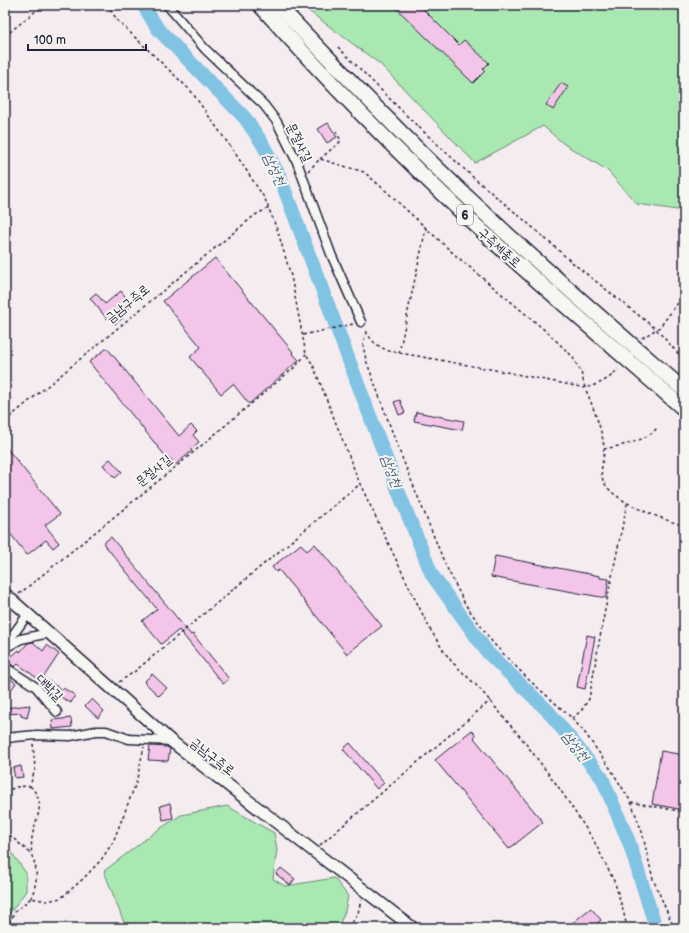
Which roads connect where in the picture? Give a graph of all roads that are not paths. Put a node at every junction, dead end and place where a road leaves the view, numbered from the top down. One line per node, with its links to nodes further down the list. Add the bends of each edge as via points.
1 (167, 5): 4 (street, 문절사길, via 205,49 264,105 277,122 297,162)
2 (260, 5): 6 (highway, 구즉세종로 / 6, via 379,131 469,219)
3 (278, 5): 5 (highway, 구즉세종로 / 6, via 360,92 478,207)
4 (357, 323)
5 (684, 390)
6 (684, 409)
7 (8, 597): 8 (main road, 금남구즉로)
8 (28, 614): 9 (main road, 금남구즉로); 10 (street)
9 (49, 633): 10 (street, via 21,639); 14 (main road, 금남구즉로)
10 (5, 647)
11 (5, 667): 12 (street, 대박길, via 36,687)
12 (57, 712)
13 (5, 739): 14 (street, via 31,735 70,736 96,730 129,739)
14 (171, 741): 15 (main road, 금남구즉로)
15 (413, 928)

